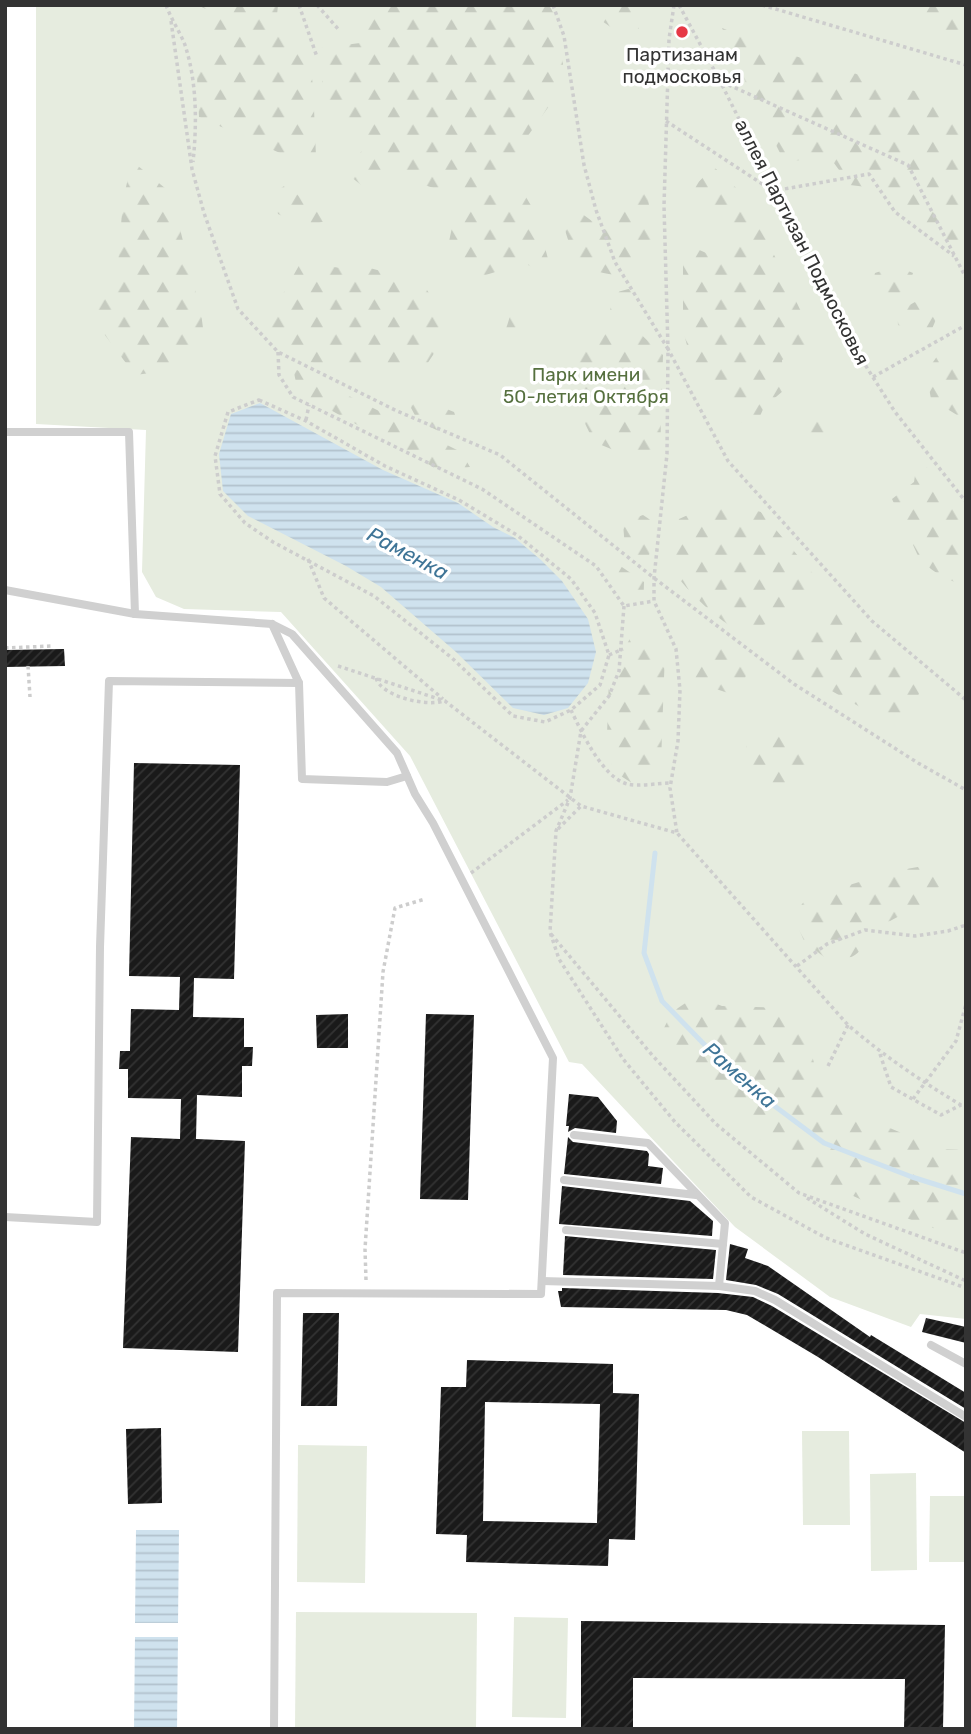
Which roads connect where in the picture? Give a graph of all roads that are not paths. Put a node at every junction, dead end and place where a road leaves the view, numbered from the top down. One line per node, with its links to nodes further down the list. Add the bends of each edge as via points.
1 (5, 432): 3 (lane, via 129,432)
2 (5, 590): 3 (lane)
3 (135, 614): 4 (lane)
4 (272, 624): 5 (lane); 6 (lane, via 292,634 314,658 397,753)
5 (299, 683): 6 (lane, via 302,779 387,782); 10 (lane, via 109,681 97,1222)
6 (407, 776): 13 (lane, via 554,1058)
7 (574, 1135): 9 (lane, via 648,1143)
8 (564, 1180): 9 (lane)
9 (696, 1195): 12 (lane, via 724,1223)
10 (5, 1217)
11 (566, 1230): 12 (lane)
12 (723, 1244): 14 (lane)
13 (542, 1281): 14 (lane); 18 (lane, via 541,1294 277,1293)
14 (719, 1286): 17 (lane, via 775,1300)
15 (931, 1345): 16 (lane)
16 (966, 1364)
17 (966, 1417)
18 (274, 1729)

